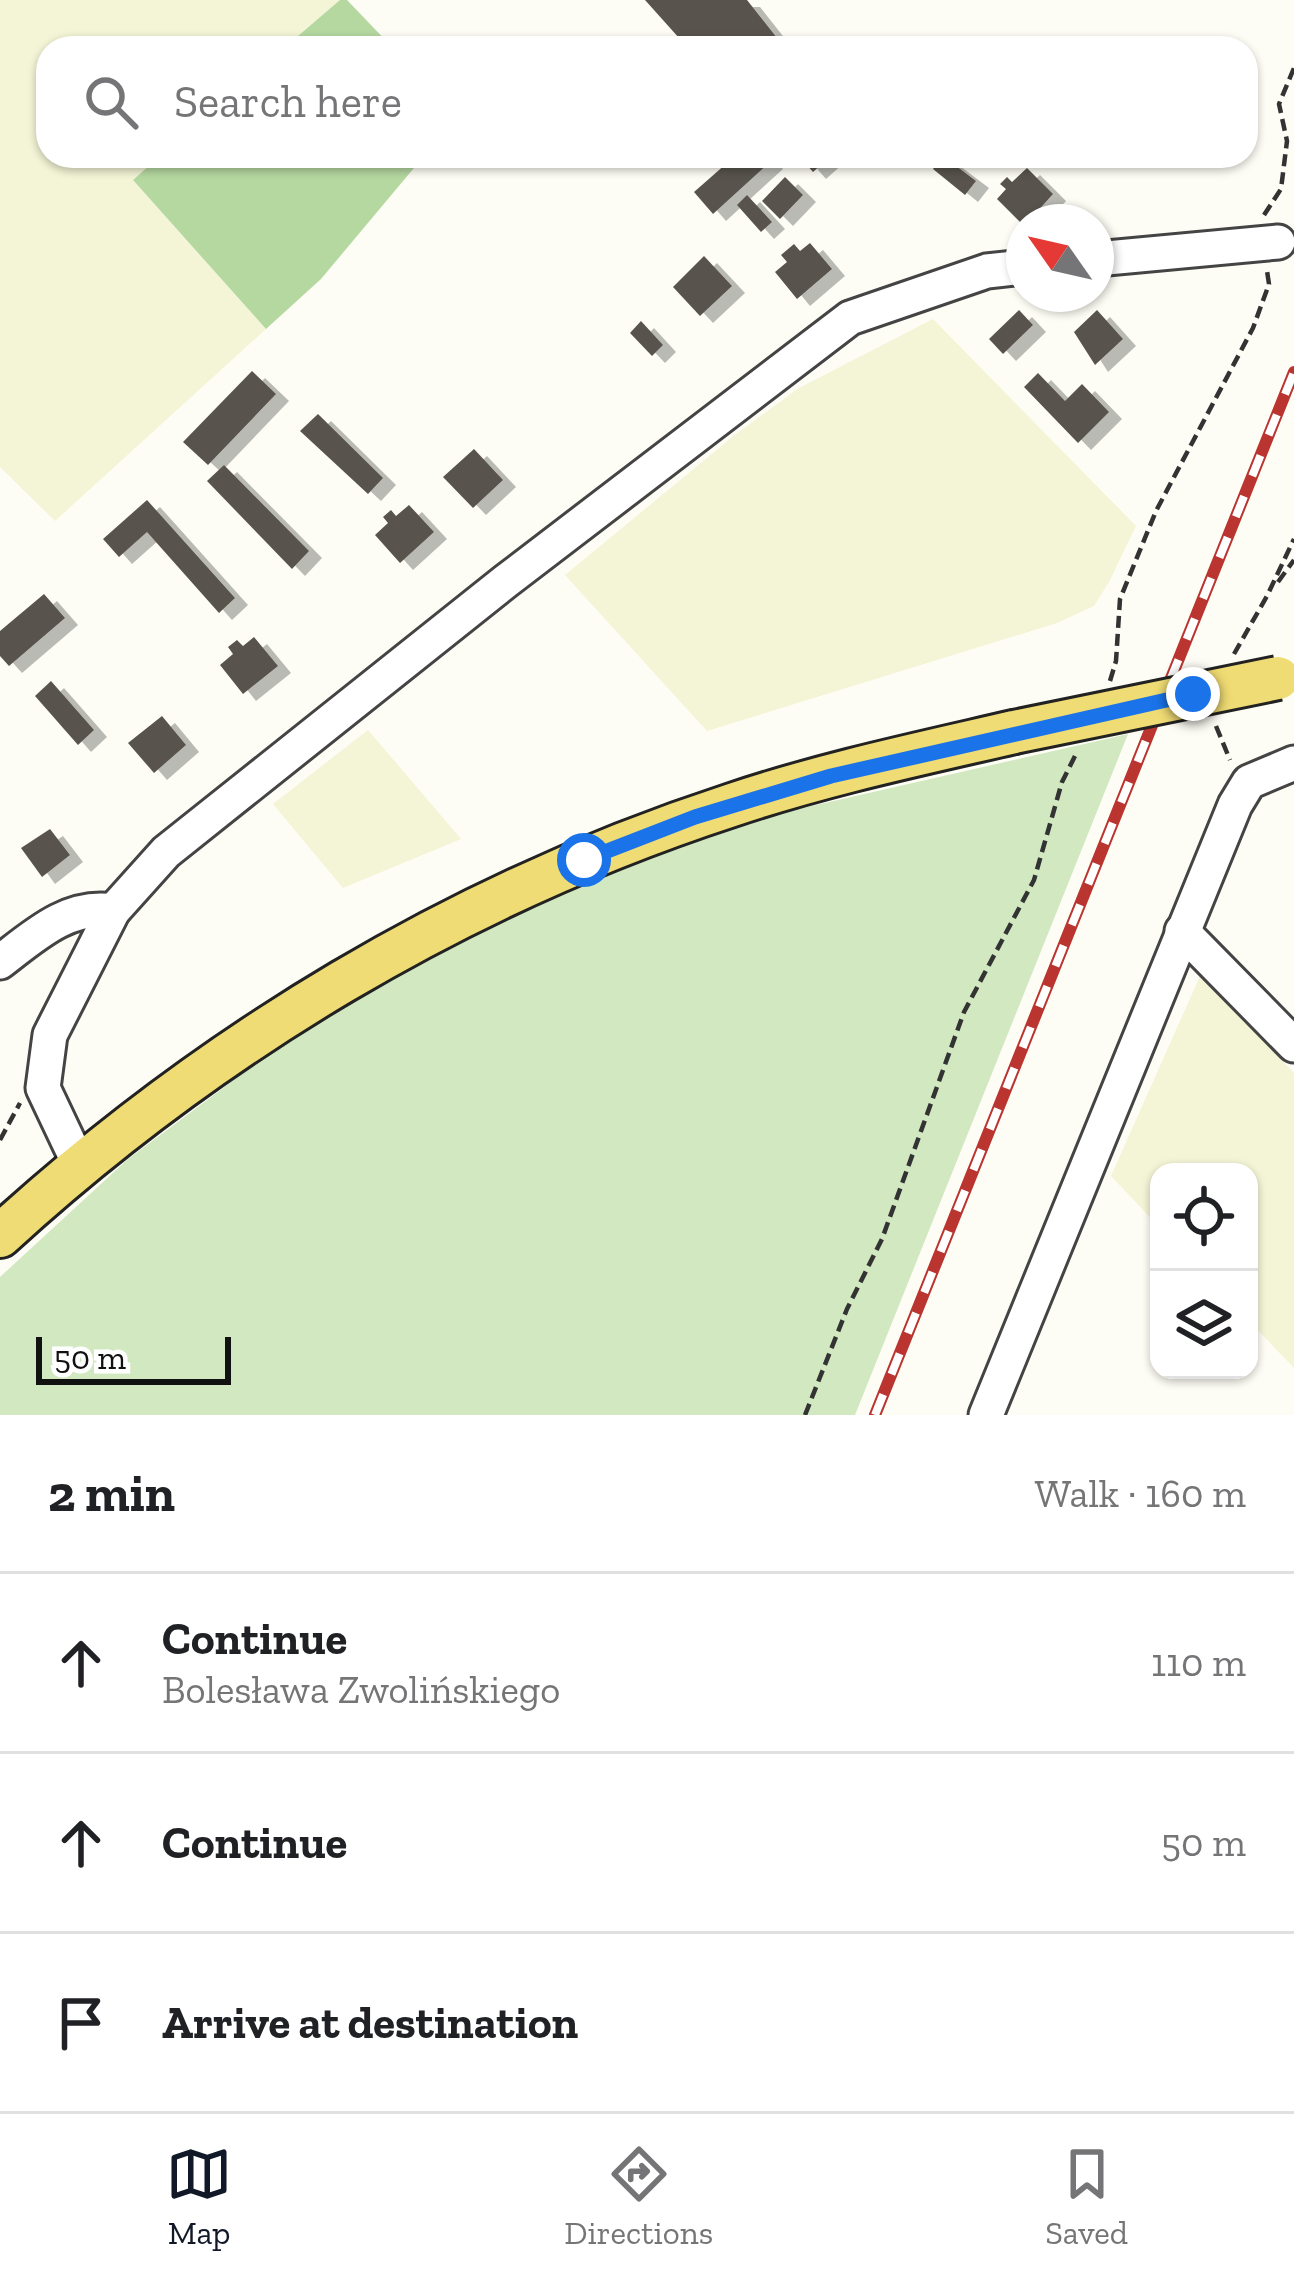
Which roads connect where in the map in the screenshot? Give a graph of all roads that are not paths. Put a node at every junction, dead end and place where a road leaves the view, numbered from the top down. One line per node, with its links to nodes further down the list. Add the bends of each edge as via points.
1 (1262, 244): 2 (street)
2 (1114, 257)
3 (1006, 269): 6 (street, via 850,318 191,828)
4 (1286, 677): 10 (main road, bridge, via 831,776 736,803 521,886 329,988)
5 (1294, 763): 7 (street, via 1250,782)
6 (113, 911): 8 (street, via 93,908 54,922); 10 (street, via 50,1035 43,1068 51,1110)
7 (1182, 932): 9 (street); 12 (street)
8 (0, 962)
9 (1294, 1045)
10 (79, 1164): 11 (main road)
11 (0, 1236)
12 (986, 1415)

